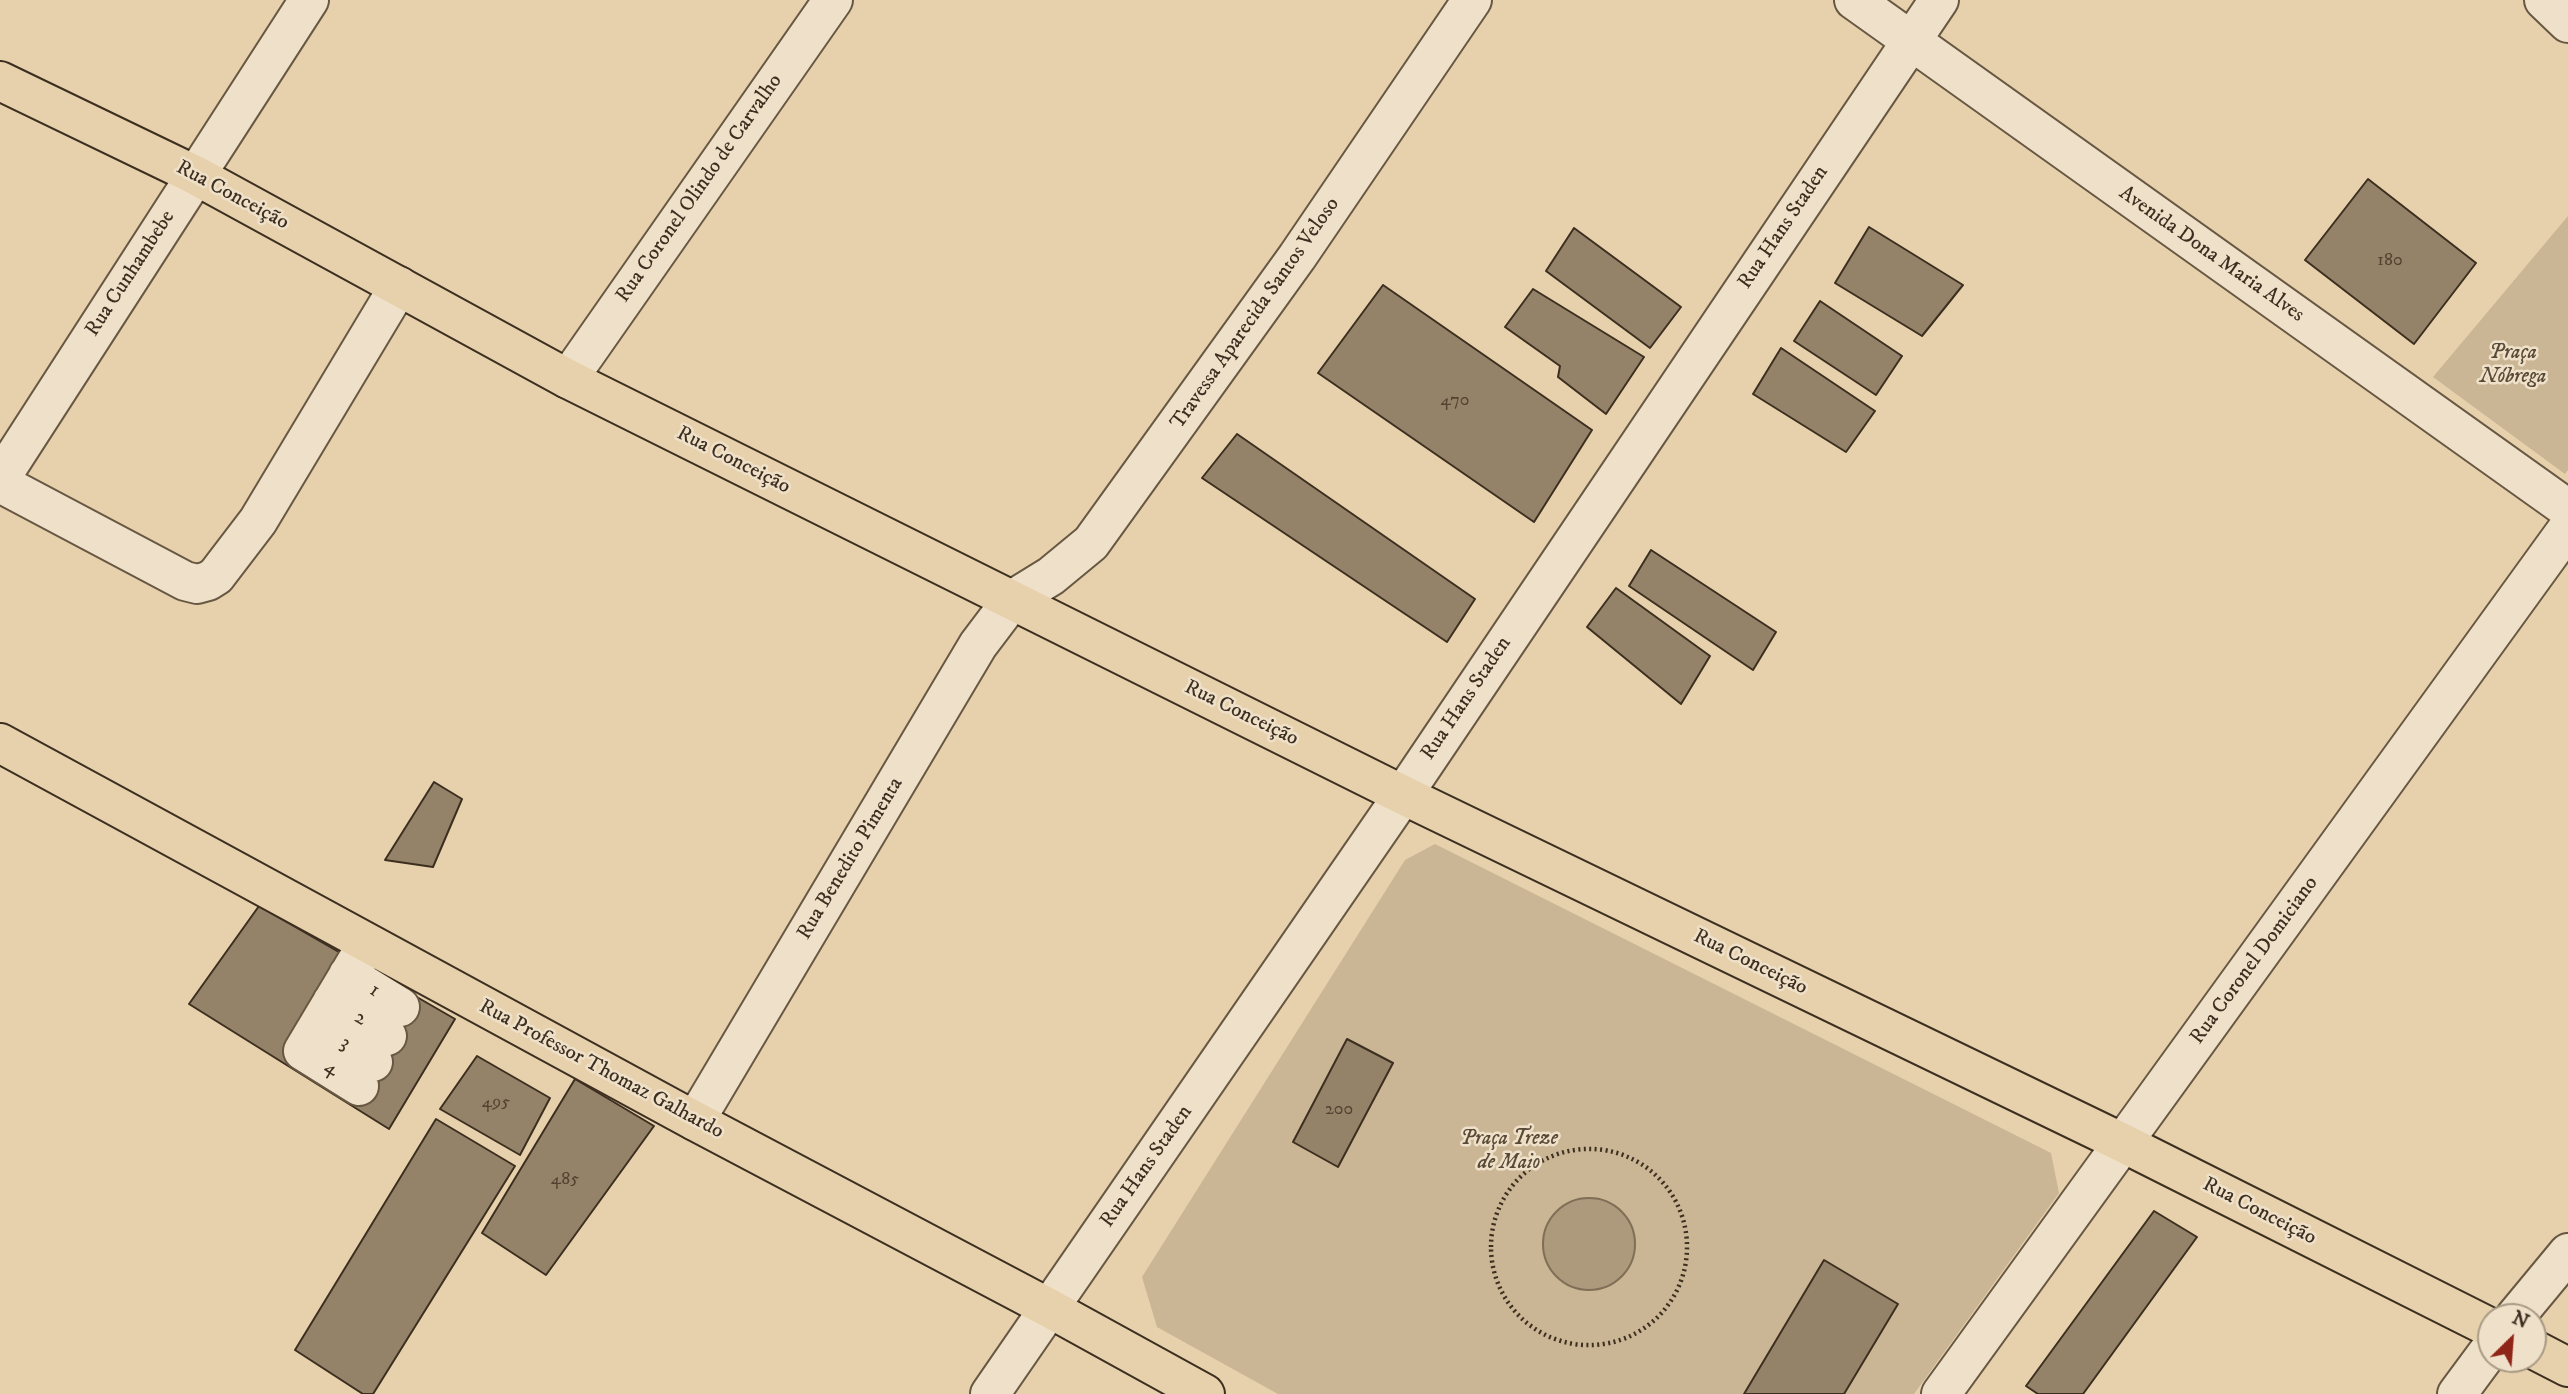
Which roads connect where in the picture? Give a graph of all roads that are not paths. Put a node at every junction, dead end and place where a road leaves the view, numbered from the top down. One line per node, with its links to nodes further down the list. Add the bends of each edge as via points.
1 (309, 0): 10 (street, Rua Cunhambebe)
2 (833, 0): 12 (street, Rua Coronel Olindo de Carvalho)
3 (1472, 0): 16 (street, Travessa Aparecida Santos Veloso, via 1297,257 1091,543)
4 (1854, 0): 8 (street, Avenida Dona Maria Alves)
5 (1939, 0): 8 (street, Rua Hans Staden)
6 (2544, 0): 7 (street)
7 (2568, 23)
8 (1910, 40): 14 (street, Avenida Dona Maria Alves); 18 (street, Rua Hans Staden)
9 (0, 81): 10 (main road, Rua Conceição)
10 (195, 175): 11 (main road, Rua Conceição); 13 (street, Rua Cunhambebe)
11 (399, 286): 12 (main road, Rua Conceição); 13 (street, via 258,521 208,581 185,581)
12 (568, 379): 16 (main road, Rua Conceição)
13 (0, 481)
14 (2568, 509)
15 (2568, 528): 22 (street, Rua Coronel Domiciano)
16 (1012, 600): 18 (main road, Rua Conceição); 21 (street, Rua Benedito Pimenta, via 978,645)
17 (0, 743): 19 (main road, Rua Professor Thomaz Galhardo)
18 (1403, 795): 22 (main road, Rua Conceição); 25 (street, Rua Hans Staden)
19 (334, 1000): 20 (street, 4); 20 (street, 2); 21 (main road, Rua Professor Thomaz Galhardo)
20 (380, 1048)
21 (695, 1121): 25 (main road, Rua Professor Thomaz Galhardo)
22 (2123, 1143): 26 (main road, Rua Conceição); 32 (street, Rua Coronel Domiciano)
23 (2568, 1253): 24 (street)
24 (2527, 1303)
25 (1049, 1308): 30 (street, Rua Hans Staden); 31 (main road, Rua Professor Thomaz Galhardo)
26 (2477, 1321)
27 (2547, 1356): 29 (main road)
28 (2477, 1367): 33 (street)
29 (2568, 1367)
30 (990, 1394)
31 (1205, 1394)
32 (1941, 1394)
33 (2457, 1394)

